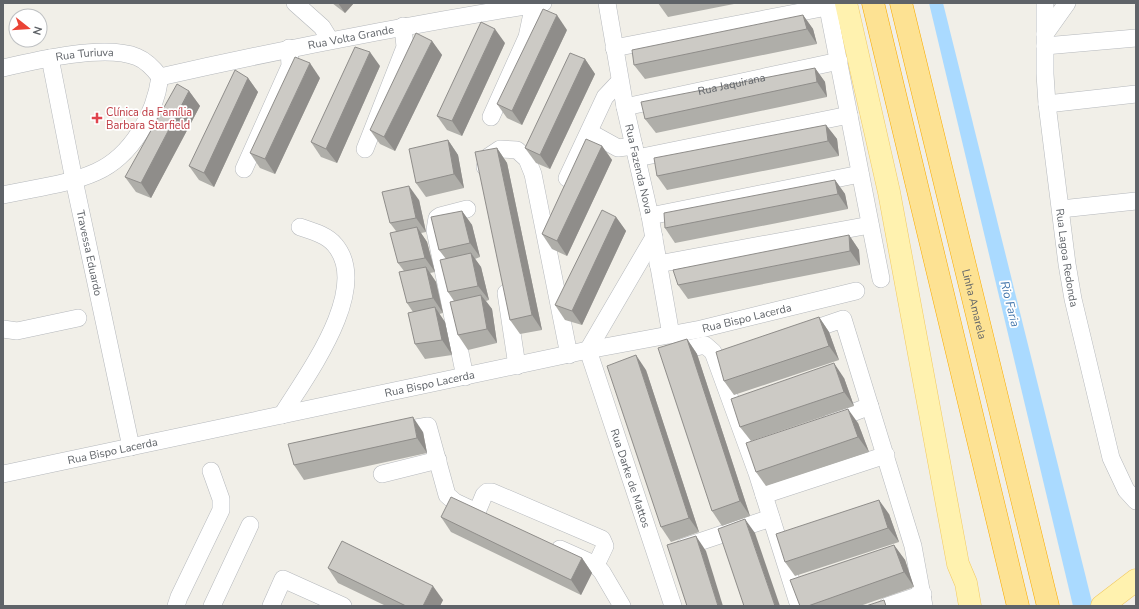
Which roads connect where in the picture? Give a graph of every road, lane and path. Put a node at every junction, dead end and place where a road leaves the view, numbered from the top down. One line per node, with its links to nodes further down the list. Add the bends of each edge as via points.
1 (295, 3): 12 (street, via 322,28)
2 (607, 3): 15 (street, Rua Fazenda Nova)
3 (873, 3): 76 (highway)
4 (901, 3): 75 (highway, Linha Amarela)
5 (1045, 3): 13 (street, Rua Lagoa Redonda)
6 (1067, 3): 13 (street)
7 (538, 4): 9 (street, Rua Volta Grande); 25 (street, via 527,37)
8 (833, 4): 15 (street); 17 (street); 72 (main road, via 889,192)
9 (455, 10): 10 (street, Rua Volta Grande)
10 (402, 26): 12 (street, Rua Volta Grande); 27 (street, via 405,47)
11 (1136, 38): 13 (street)
12 (330, 40): 14 (street, Rua Volta Grande)
13 (1045, 40): 22 (street, Rua Lagoa Redonda)
14 (289, 48): 19 (street, Rua Volta Grande); 29 (street, via 290,66)
15 (614, 48): 20 (street, Rua Fazenda Nova)
16 (50, 58): 18 (street, Rua Turiuva); 19 (street, Rua Turiuva, via 96,52 121,54 137,57 150,65); 32 (street, Travessa Eduardo)
17 (839, 61): 23 (street, Rua Jaquirana); 24 (street)
18 (3, 68)
19 (160, 77): 32 (street, via 150,114 125,150 96,172)
20 (620, 81): 23 (street, Rua Fazenda Nova); 26 (street, via 605,97)
21 (1136, 94): 22 (street)
22 (1047, 104): 37 (street, Rua Lagoa Redonda)
23 (625, 107): 28 (street, Rua Fazenda Nova)
24 (849, 115): 28 (street); 30 (street)
25 (491, 118)
26 (589, 132): 28 (street, via 618,148); 31 (street)
27 (365, 149)
28 (636, 152): 38 (street, Rua Fazenda Nova)
29 (244, 169)
30 (860, 174): 38 (street); 39 (street)
31 (567, 178)
32 (74, 180): 34 (street); 59 (street, Travessa Eduardo)
33 (488, 185): 51 (street, via 485,166 488,156 500,149 517,150 527,159 533,174)
34 (3, 195)
35 (1136, 201): 37 (street)
36 (467, 209): 53 (street, via 440,216 437,218 435,230)
37 (1061, 209): 66 (street, Rua Lagoa Redonda, via 1073,299 1111,458 1126,490)
38 (650, 216): 41 (street, Rua Fazenda Nova)
39 (870, 225): 42 (street); 44 (street)
40 (300, 227): 56 (street, via 325,236 335,245 343,262 346,284 343,306 334,328)
41 (654, 237): 42 (street, Rua Fazenda Nova); 50 (street)
42 (658, 264): 48 (street, Rua Fazenda Nova)
43 (504, 275): 52 (street)
44 (882, 279)
45 (856, 291): 48 (street, Rua Bispo Lacerda)
46 (78, 318): 47 (street, via 17,330)
47 (3, 329)
48 (671, 335): 50 (street, Rua Bispo Lacerda)
49 (788, 338): 55 (street, via 843,319)
50 (588, 350): 51 (street, Rua Bispo Lacerda); 82 (street, Rua Darke de Mattos)
51 (569, 355): 52 (street, Rua Bispo Lacerda)
52 (516, 366): 53 (street, Rua Bispo Lacerda)
53 (465, 377): 56 (street, Rua Bispo Lacerda)
54 (693, 380): 65 (street, via 687,360 692,348 705,345 724,358 756,448)
55 (870, 406): 57 (street); 60 (street)
56 (282, 415): 59 (street, Rua Bispo Lacerda)
57 (813, 427)
58 (382, 434): 61 (street, via 428,426)
59 (131, 448): 63 (street, Rua Bispo Lacerda)
60 (886, 455): 65 (street); 74 (street, via 906,548)
61 (438, 460): 64 (street); 71 (street, via 447,495 455,502 484,515 484,495 492,492 602,540 605,546)
62 (211, 471): 77 (street, via 222,510)
63 (3, 474)
64 (382, 474)
65 (764, 495): 67 (street)
66 (1136, 501)
67 (771, 518): 70 (street); 83 (street, via 801,586)
68 (250, 525): 78 (street)
69 (547, 543): 71 (street)
70 (684, 547)
71 (596, 565): 81 (street)
72 (962, 574): 85 (main road); 86 (main road); 87 (main road)
73 (1136, 580): 88 (main road)
74 (924, 600): 84 (street)
75 (1048, 604)
76 (1018, 605)
77 (176, 606)
78 (212, 606)
79 (270, 606): 80 (street, via 283,578)
80 (343, 606)
81 (622, 606)
82 (673, 606)
83 (799, 606)
84 (887, 606)
85 (963, 606)
86 (970, 606)
87 (978, 606)
88 (1102, 606)

